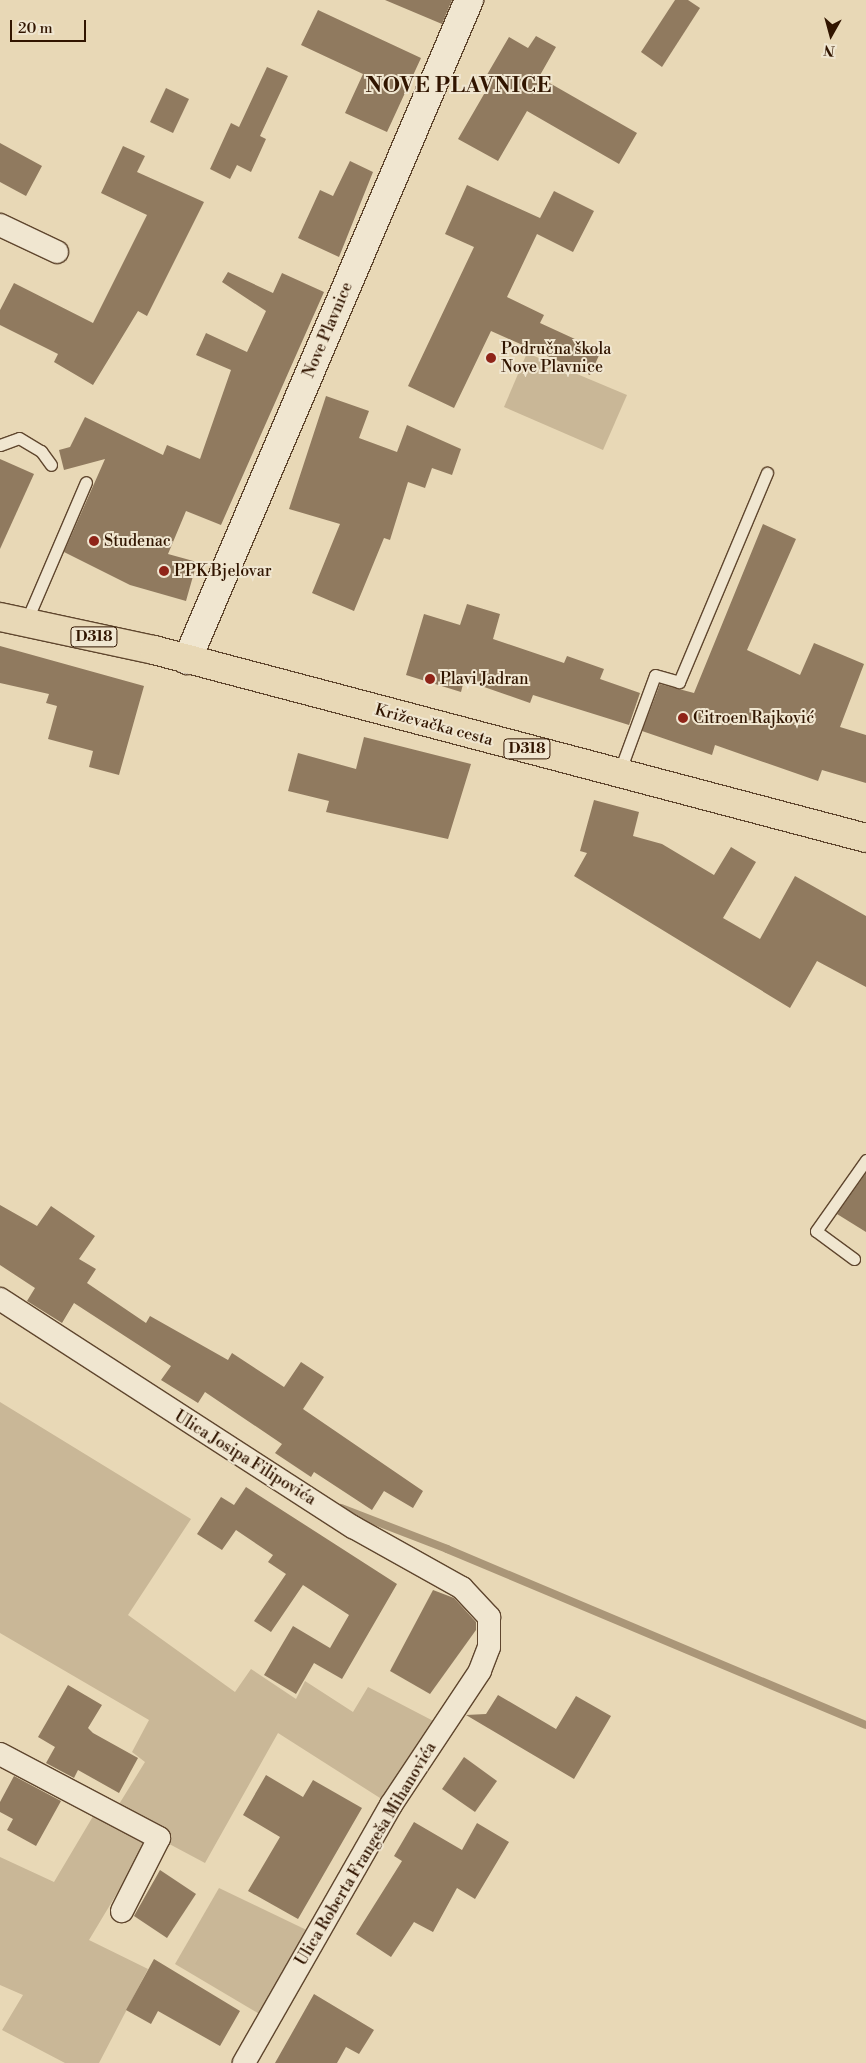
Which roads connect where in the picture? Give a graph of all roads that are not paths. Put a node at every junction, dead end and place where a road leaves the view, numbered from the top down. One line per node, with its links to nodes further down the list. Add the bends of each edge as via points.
1 (469, 0): 10 (street, Nove Plavnice)
2 (0, 225): 3 (street)
3 (57, 252)
4 (0, 445): 5 (lane, via 19,438 41,452)
5 (51, 465)
6 (766, 473): 11 (lane, via 679,682 655,675)
7 (86, 482): 9 (lane)
8 (0, 617): 9 (main road, Križevačka cesta / D318)
9 (26, 622): 10 (main road, Križevačka cesta / D318)
10 (187, 660): 11 (main road, Križevačka cesta / D318)
11 (619, 773): 12 (main road, Križevačka cesta / D318)
12 (866, 838)
13 (866, 1160): 14 (lane, via 816,1231)
14 (854, 1259)
15 (0, 1299): 16 (street, Ulica Josipa Filipovića, via 353,1527 462,1588)
16 (489, 1617): 19 (street, Ulica Roberta Frangeša Mihanovića, via 489,1647 480,1671 391,1805)
17 (0, 1754): 18 (street, via 159,1838)
18 (122, 1911)
19 (244, 2063)

